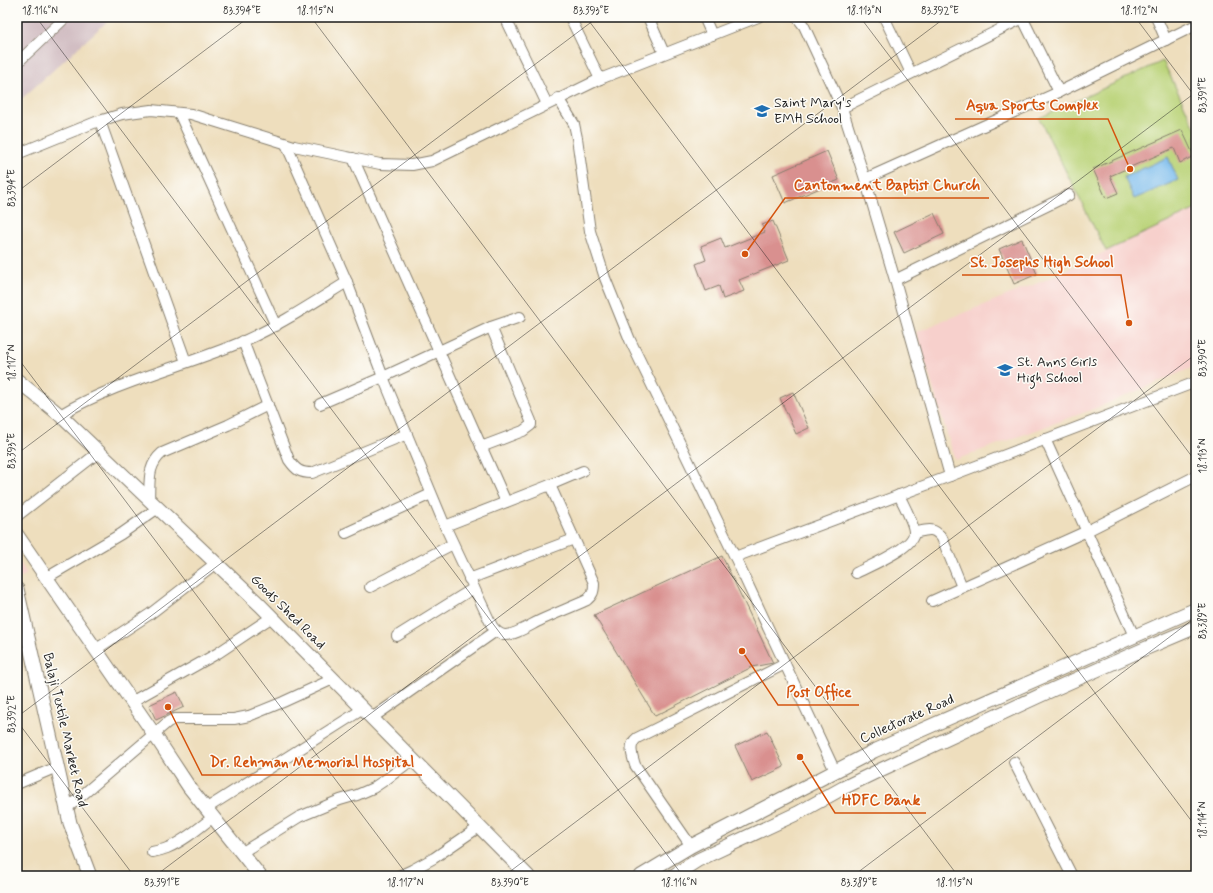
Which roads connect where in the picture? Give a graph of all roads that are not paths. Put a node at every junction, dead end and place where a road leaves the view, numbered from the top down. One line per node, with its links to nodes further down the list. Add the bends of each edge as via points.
1 (66, 17): 15 (street)
2 (506, 17): 20 (street)
3 (570, 17): 17 (street)
4 (648, 17): 14 (street)
5 (704, 17): 12 (street)
6 (758, 17): 12 (street)
7 (797, 17): 21 (street, via 804,26)
8 (884, 17): 16 (street)
9 (1023, 17): 16 (street); 18 (street)
10 (1156, 17): 13 (street)
11 (1196, 25): 13 (street)
12 (712, 35): 14 (street)
13 (1166, 40): 18 (street)
14 (664, 54): 17 (street)
15 (17, 62)
16 (911, 73): 21 (street)
17 (600, 79): 19 (street)
18 (1059, 92): 27 (street)
19 (558, 98): 20 (street); 63 (street, via 574,124 590,231 605,278 630,340)
20 (547, 104): 26 (street, via 432,161 412,165 380,164)
21 (842, 108): 27 (street)
22 (179, 113): 23 (street, via 150,110 122,114); 24 (street, via 192,114); 32 (street)
23 (100, 121): 25 (street); 36 (street)
24 (286, 144): 26 (street); 30 (street)
25 (17, 154)
26 (353, 158): 35 (street)
27 (865, 179): 29 (street)
28 (1069, 195): 29 (street)
29 (895, 280): 48 (street)
30 (347, 282): 32 (street); 37 (street)
31 (520, 317): 33 (street)
32 (276, 326): 34 (street)
33 (491, 327): 35 (street); 45 (street, via 532,421 523,431)
34 (243, 341): 36 (street); 41 (street)
35 (439, 351): 37 (street); 45 (street)
36 (186, 362): 42 (street, via 94,397)
37 (383, 377): 40 (street); 43 (street)
38 (17, 380): 42 (street, Goods Shed Road)
39 (1196, 382): 44 (street)
40 (320, 404)
41 (268, 405): 43 (street, via 289,460 304,473 312,473); 54 (street, via 156,458 150,471)
42 (60, 415): 46 (street, Goods Shed Road)
43 (407, 434): 51 (street)
44 (1046, 439): 48 (street); 57 (street)
45 (481, 447): 53 (street)
46 (99, 452): 54 (street, Goods Shed Road); 55 (street)
47 (583, 470): 50 (street)
48 (950, 476): 52 (street)
49 (1196, 476): 57 (street)
50 (550, 485): 53 (street); 61 (street)
51 (432, 494): 56 (street); 58 (street)
52 (899, 495): 59 (street, via 914,527); 63 (street)
53 (506, 502): 56 (street)
54 (153, 504): 64 (street, Goods Shed Road); 66 (street, via 121,534)
55 (17, 516)
56 (445, 526): 62 (street)
57 (1087, 531): 69 (street); 77 (street)
58 (346, 533)
59 (914, 533): 65 (street, via 913,538 901,550); 69 (street, via 932,529 939,534)
60 (17, 535): 66 (street)
61 (574, 539): 67 (street); 75 (street, via 594,584 592,596 513,634 505,635)
62 (453, 544): 67 (street); 68 (street)
63 (735, 556): 79 (street)
64 (216, 563): 73 (street, Goods Shed Road); 78 (street, via 150,614)
65 (856, 573)
66 (46, 578): 78 (street)
67 (472, 583): 75 (street); 76 (street)
68 (370, 587)
69 (962, 587): 71 (street)
70 (17, 589): 86 (street, Balaji Textile Market Road)
71 (932, 601)
72 (1196, 610): 77 (street, Collectorate Road)
73 (272, 618): 80 (street, Goods Shed Road); 81 (street, via 218,654)
74 (1196, 627): 100 (street, via 1052,690 878,771 798,813 698,860)
75 (496, 631): 82 (street)
76 (397, 636)
77 (1134, 636): 87 (street, Collectorate Road, via 874,751)
78 (95, 650): 81 (street)
79 (785, 664): 87 (street); 92 (street, via 638,738 632,744 635,765)
80 (333, 679): 82 (street, Goods Shed Road); 83 (street, via 249,716 234,719 174,719)
81 (131, 702): 83 (street)
82 (367, 714): 84 (street, Goods Shed Road); 90 (street)
83 (154, 734): 89 (street); 90 (street, via 189,787)
84 (413, 759): 91 (street, Goods Shed Road); 94 (street, via 373,788 299,817)
85 (1014, 762): 101 (street)
86 (57, 768): 88 (street); 89 (street, Balaji Textile Market Road)
87 (835, 771): 92 (street, Collectorate Road)
88 (17, 784)
89 (66, 809): 95 (street, Balaji Textile Market Road)
90 (210, 813): 93 (street, via 194,832 167,848); 94 (street)
91 (479, 826): 97 (street, via 434,858); 98 (street, Goods Shed Road)
92 (691, 846): 99 (street, Collectorate Road)
93 (152, 852)
94 (241, 853): 96 (street)
95 (90, 876)
96 (260, 876)
97 (399, 876)
98 (528, 876)
99 (641, 876)
100 (673, 876)
101 (1072, 876)

